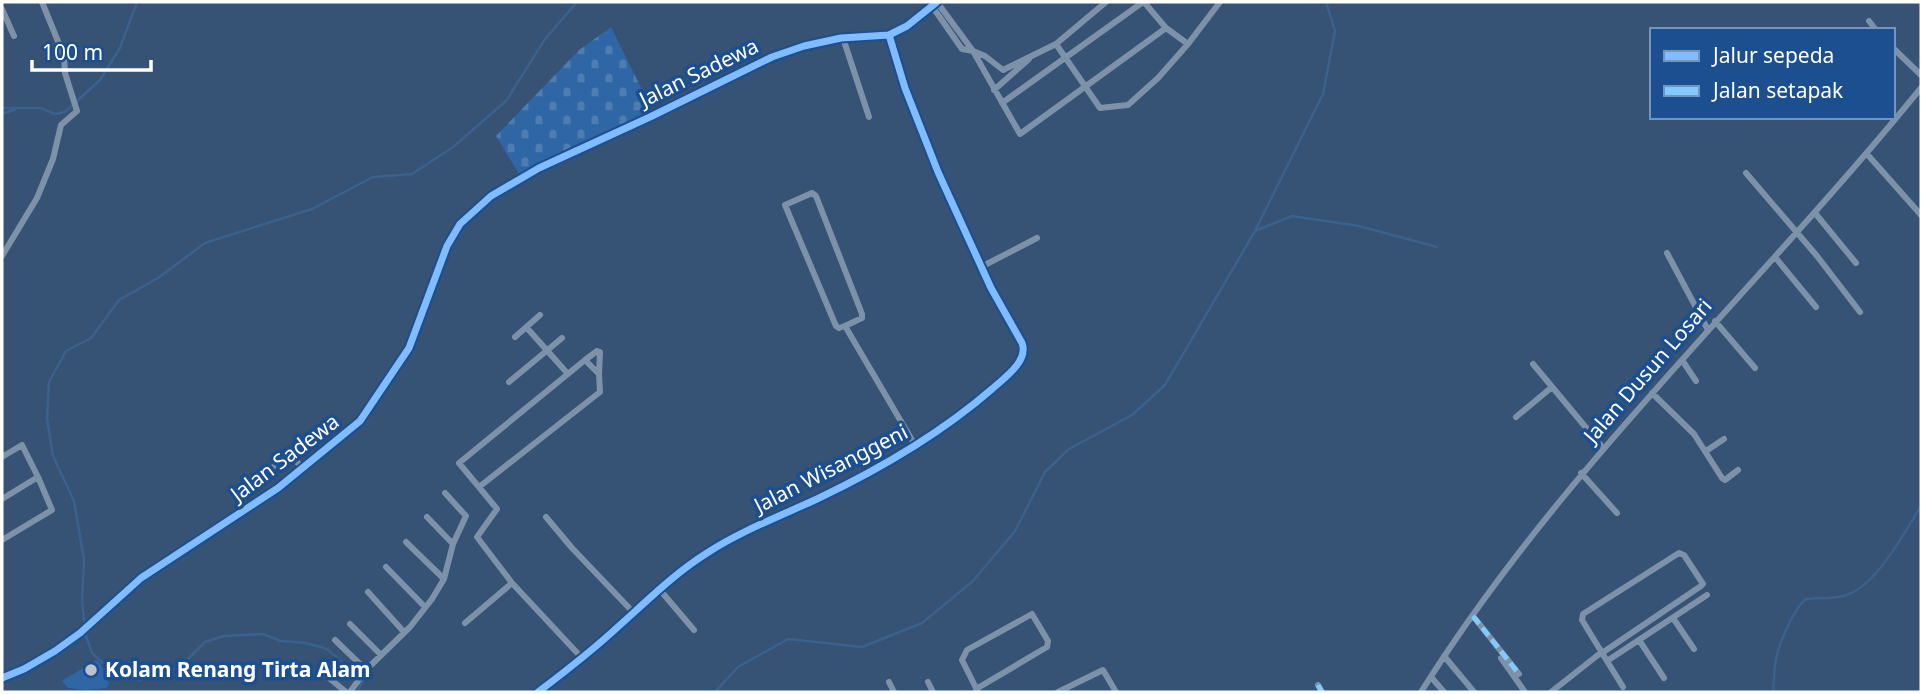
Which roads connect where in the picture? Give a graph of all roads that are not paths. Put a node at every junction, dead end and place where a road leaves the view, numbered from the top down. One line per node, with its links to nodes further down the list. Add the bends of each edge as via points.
1 (42, 2): 35 (street, via 77,107 61,125 37,198)
2 (1106, 2): 13 (street)
3 (1143, 2): 8 (street); 18 (street)
4 (1220, 2): 14 (street)
5 (935, 3): 10 (street); 16 (street, via 962,49)
6 (2, 9): 11 (street)
7 (1869, 21): 9 (street)
8 (1166, 27): 14 (street); 22 (street)
9 (1874, 28)
10 (889, 34): 12 (street, Jalan Sadewa); 38 (street, Jalan Wisanggeni, via 933,161)
11 (14, 36)
12 (843, 38): 26 (street); 65 (street, Jalan Sadewa, via 772,57 539,168 472,210 447,246 418,328 398,366 360,421)
13 (1056, 44): 17 (street); 18 (street)
14 (1188, 44): 22 (street, via 1128,104 1100,108)
15 (1895, 50): 21 (street)
16 (973, 51): 19 (street); 24 (street)
17 (1035, 53): 19 (street); 20 (street)
18 (1065, 57): 22 (street); 25 (street)
19 (1003, 70): 20 (street)
20 (1015, 73): 24 (street)
21 (1921, 75)
22 (1088, 87): 25 (street, via 1020,134)
23 (1921, 89): 27 (street, Jalan Dusun Losari)
24 (995, 90): 25 (street)
25 (1002, 103)
26 (869, 117)
27 (1895, 119): 28 (street, Jalan Dusun Losari)
28 (1867, 154): 30 (street, Jalan Dusun Losari); 31 (street)
29 (1746, 173): 32 (street)
30 (1815, 214): 32 (street, Jalan Dusun Losari); 37 (street)
31 (1921, 215)
32 (1797, 232): 36 (street, Jalan Dusun Losari); 40 (street)
33 (1037, 239): 38 (street)
34 (1667, 253): 45 (street)
35 (2, 256)
36 (1775, 257): 39 (street); 42 (street, Jalan Dusun Losari)
37 (1856, 263)
38 (981, 267): 61 (street, Jalan Wisanggeni, via 1023,343 1024,353 968,410)
39 (1816, 307)
40 (1860, 312)
41 (540, 315): 44 (street)
42 (1715, 321): 45 (street, Jalan Dusun Losari); 52 (street)
43 (845, 326): 43 (street, via 862,314 812,193 785,205 835,326); 61 (street)
44 (527, 328): 46 (street); 48 (street)
45 (1708, 330): 50 (street, Jalan Dusun Losari)
46 (515, 337)
47 (562, 338): 48 (street)
48 (547, 351): 53 (street); 56 (street)
49 (585, 360): 53 (street); 54 (street); 54 (street, via 600,352)
50 (1682, 360): 55 (street); 58 (street, Jalan Dusun Losari)
51 (1533, 364): 57 (street)
52 (1755, 368)
53 (568, 374): 70 (street, via 459,463)
54 (599, 374): 70 (street, via 600,392)
55 (1696, 381)
56 (509, 382)
57 (1552, 387): 59 (street); 62 (street)
58 (1652, 393): 62 (street, Jalan Dusun Losari); 63 (street)
59 (1516, 417)
60 (1724, 439): 63 (street)
61 (916, 447): 82 (street, Jalan Wisanggeni, via 729,541)
62 (1603, 448): 67 (street, Jalan Dusun Losari)
63 (1706, 451): 66 (street, via 1723,479)
64 (2, 457): 69 (street, via 22,445)
65 (302, 469): 68 (street, via 291,453); 106 (street, Jalan Sadewa, via 142,578 46,658)
66 (1738, 470)
67 (1581, 473): 73 (street); 87 (street, Jalan Dusun Losari)
68 (263, 475)
69 (38, 477): 72 (street); 76 (street, via 52,510)
70 (479, 486): 81 (street, via 497,509 478,537)
71 (445, 493): 78 (street, via 466,516)
72 (2, 499)
73 (1617, 513)
74 (427, 517): 78 (street)
75 (546, 517): 86 (street)
76 (2, 540)
77 (406, 542): 80 (street)
78 (453, 544): 80 (street)
79 (386, 567): 85 (street)
80 (444, 579): 85 (street)
81 (512, 583): 89 (street); 99 (street)
82 (660, 590): 86 (street, Jalan Wisanggeni); 91 (street)
83 (368, 592): 92 (street)
84 (1707, 595): 88 (street)
85 (425, 607): 92 (street)
86 (633, 612): 99 (street, Jalan Wisanggeni)
87 (1472, 616): 98 (street, Jalan Dusun Losari); 104 (street)
88 (1673, 618): 94 (street); 95 (street)
89 (465, 622)
90 (350, 624): 97 (street)
91 (694, 630)
92 (404, 632): 97 (street)
93 (335, 640): 102 (street)
94 (1639, 640): 101 (street); 107 (street)
95 (1694, 649)
96 (1602, 653): 96 (street, via 1703,584 1682,553 1583,614 1582,620); 101 (street); 125 (street)
97 (381, 655): 102 (street)
98 (1444, 656): 105 (street, Jalan Dusun Losari); 123 (street)
99 (581, 657): 115 (street, Jalan Wisanggeni)
100 (1501, 658): 124 (street)
101 (1607, 661): 111 (street)
102 (364, 672): 113 (street)
103 (323, 673): 113 (street)
104 (1519, 674)
105 (1431, 677): 121 (street, Jalan Dusun Losari); 122 (street)
106 (2, 678)
107 (1664, 678)
108 (889, 682): 116 (street)
109 (928, 682): 117 (street)
110 (1318, 685): 120 (street)
111 (1623, 687)
112 (1071, 689): 118 (street); 119 (street, via 1103,670)
113 (350, 691)
114 (977, 691): 114 (street, via 1049,646 1032,614 965,652 962,660)
115 (538, 692)
116 (894, 692)
117 (933, 692)
118 (1058, 692)
119 (1115, 692)
120 (1322, 692)
121 (1421, 692)
122 (1444, 692)
123 (1474, 692)
124 (1525, 692)
125 (1551, 692)

